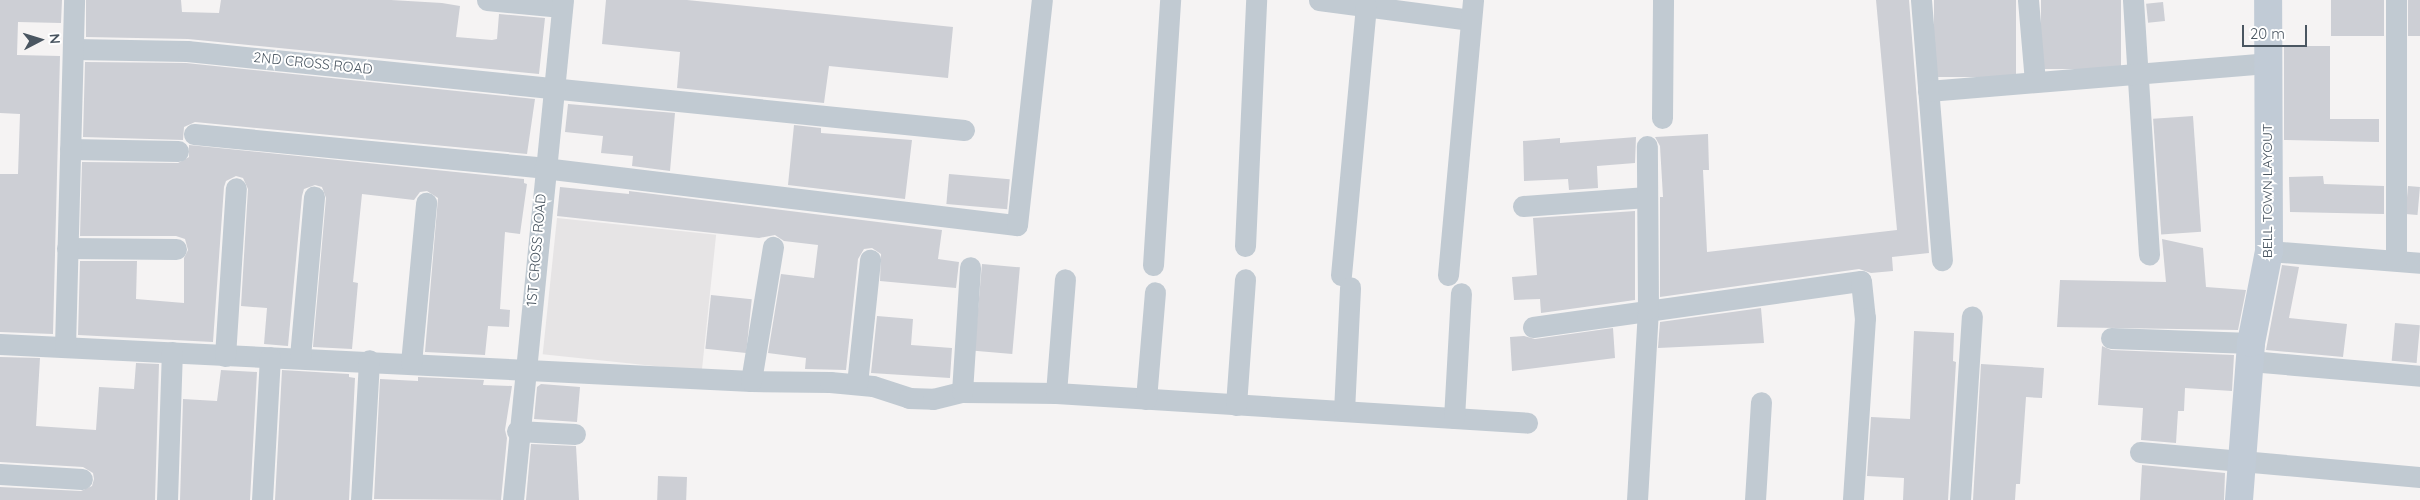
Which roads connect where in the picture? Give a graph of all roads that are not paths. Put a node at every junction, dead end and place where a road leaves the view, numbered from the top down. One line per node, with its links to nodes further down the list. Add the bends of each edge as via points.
1 (74, 0): 16 (street)
2 (487, 0): 13 (street)
3 (1042, 0): 28 (street, via 1017,225)
4 (1170, 0): 44 (street)
5 (1256, 0): 34 (street)
6 (1319, 0): 14 (street)
7 (1663, 0): 22 (street)
8 (1921, 0): 21 (street)
9 (2028, 0): 19 (street)
10 (2133, 0): 18 (street)
11 (2268, 0): 17 (street, BELL TOWN LAYOUT)
12 (2396, 0): 42 (street)
13 (562, 4): 20 (street, 1ST CROSS ROAD)
14 (1366, 6): 15 (street); 73 (street, via 1346,281)
15 (1472, 10): 46 (street)
16 (73, 49): 20 (street, 2ND CROSS ROAD, via 188,51); 26 (street)
17 (2267, 63): 18 (street); 38 (street, BELL TOWN LAYOUT)
18 (2138, 73): 19 (street); 39 (street)
19 (2034, 82): 21 (street)
20 (552, 88): 23 (street, 2ND CROSS ROAD); 28 (street, 1ST CROSS ROAD)
21 (1928, 91): 41 (street)
22 (1662, 118)
23 (964, 130)
24 (194, 134): 28 (street)
25 (1647, 146): 31 (street)
26 (70, 149): 27 (street); 36 (street)
27 (178, 150)
28 (544, 168): 64 (street, 1ST CROSS ROAD)
29 (236, 188): 59 (street)
30 (314, 197): 61 (street)
31 (1647, 197): 33 (street); 51 (street)
32 (426, 203): 63 (street)
33 (1523, 206)
34 (1245, 246)
35 (774, 247): 66 (street)
36 (67, 248): 37 (street); 56 (street)
37 (176, 249)
38 (2269, 251): 42 (street); 58 (street, BELL TOWN LAYOUT)
39 (2150, 254)
40 (870, 260): 67 (street)
41 (1942, 260)
42 (2396, 260): 43 (street)
43 (2420, 263)
44 (1154, 265)
45 (970, 267): 68 (street)
46 (1448, 275)
47 (1065, 279): 69 (street)
48 (1245, 279): 72 (street)
49 (1155, 292): 70 (street)
50 (1461, 293): 74 (street)
51 (1648, 309): 53 (street); 87 (street); 89 (street, via 1861,281 1866,318)
52 (1972, 316): 90 (street)
53 (1533, 327)
54 (2111, 338): 58 (street)
55 (0, 344): 56 (street)
56 (65, 347): 57 (street)
57 (172, 352): 59 (street); 83 (street)
58 (2251, 352): 65 (street); 79 (street, BELL TOWN LAYOUT)
59 (225, 356): 60 (street)
60 (270, 357): 61 (street); 84 (street)
61 (300, 357): 62 (street)
62 (369, 360): 63 (street); 85 (street)
63 (411, 363): 64 (street)
64 (525, 370): 66 (street); 76 (street, 1ST CROSS ROAD)
65 (2420, 376)
66 (751, 381): 67 (street)
67 (856, 384): 68 (street, via 909,398 933,399)
68 (962, 392): 69 (street)
69 (1056, 393): 70 (street)
70 (1146, 399): 72 (street)
71 (1761, 402): 88 (street)
72 (1236, 405): 73 (street)
73 (1344, 411): 74 (street)
74 (1454, 418): 75 (street)
75 (1527, 423)
76 (517, 431): 77 (street); 86 (street, 1ST CROSS ROAD)
77 (575, 434)
78 (2140, 452): 79 (street)
79 (2240, 461): 81 (street); 91 (street, BELL TOWN LAYOUT)
80 (0, 474): 82 (street)
81 (2420, 477)
82 (82, 479)
83 (167, 500)
84 (262, 500)
85 (361, 500)
86 (513, 500)
87 (1637, 500)
88 (1755, 500)
89 (1853, 500)
90 (1960, 500)
91 (2239, 500)

